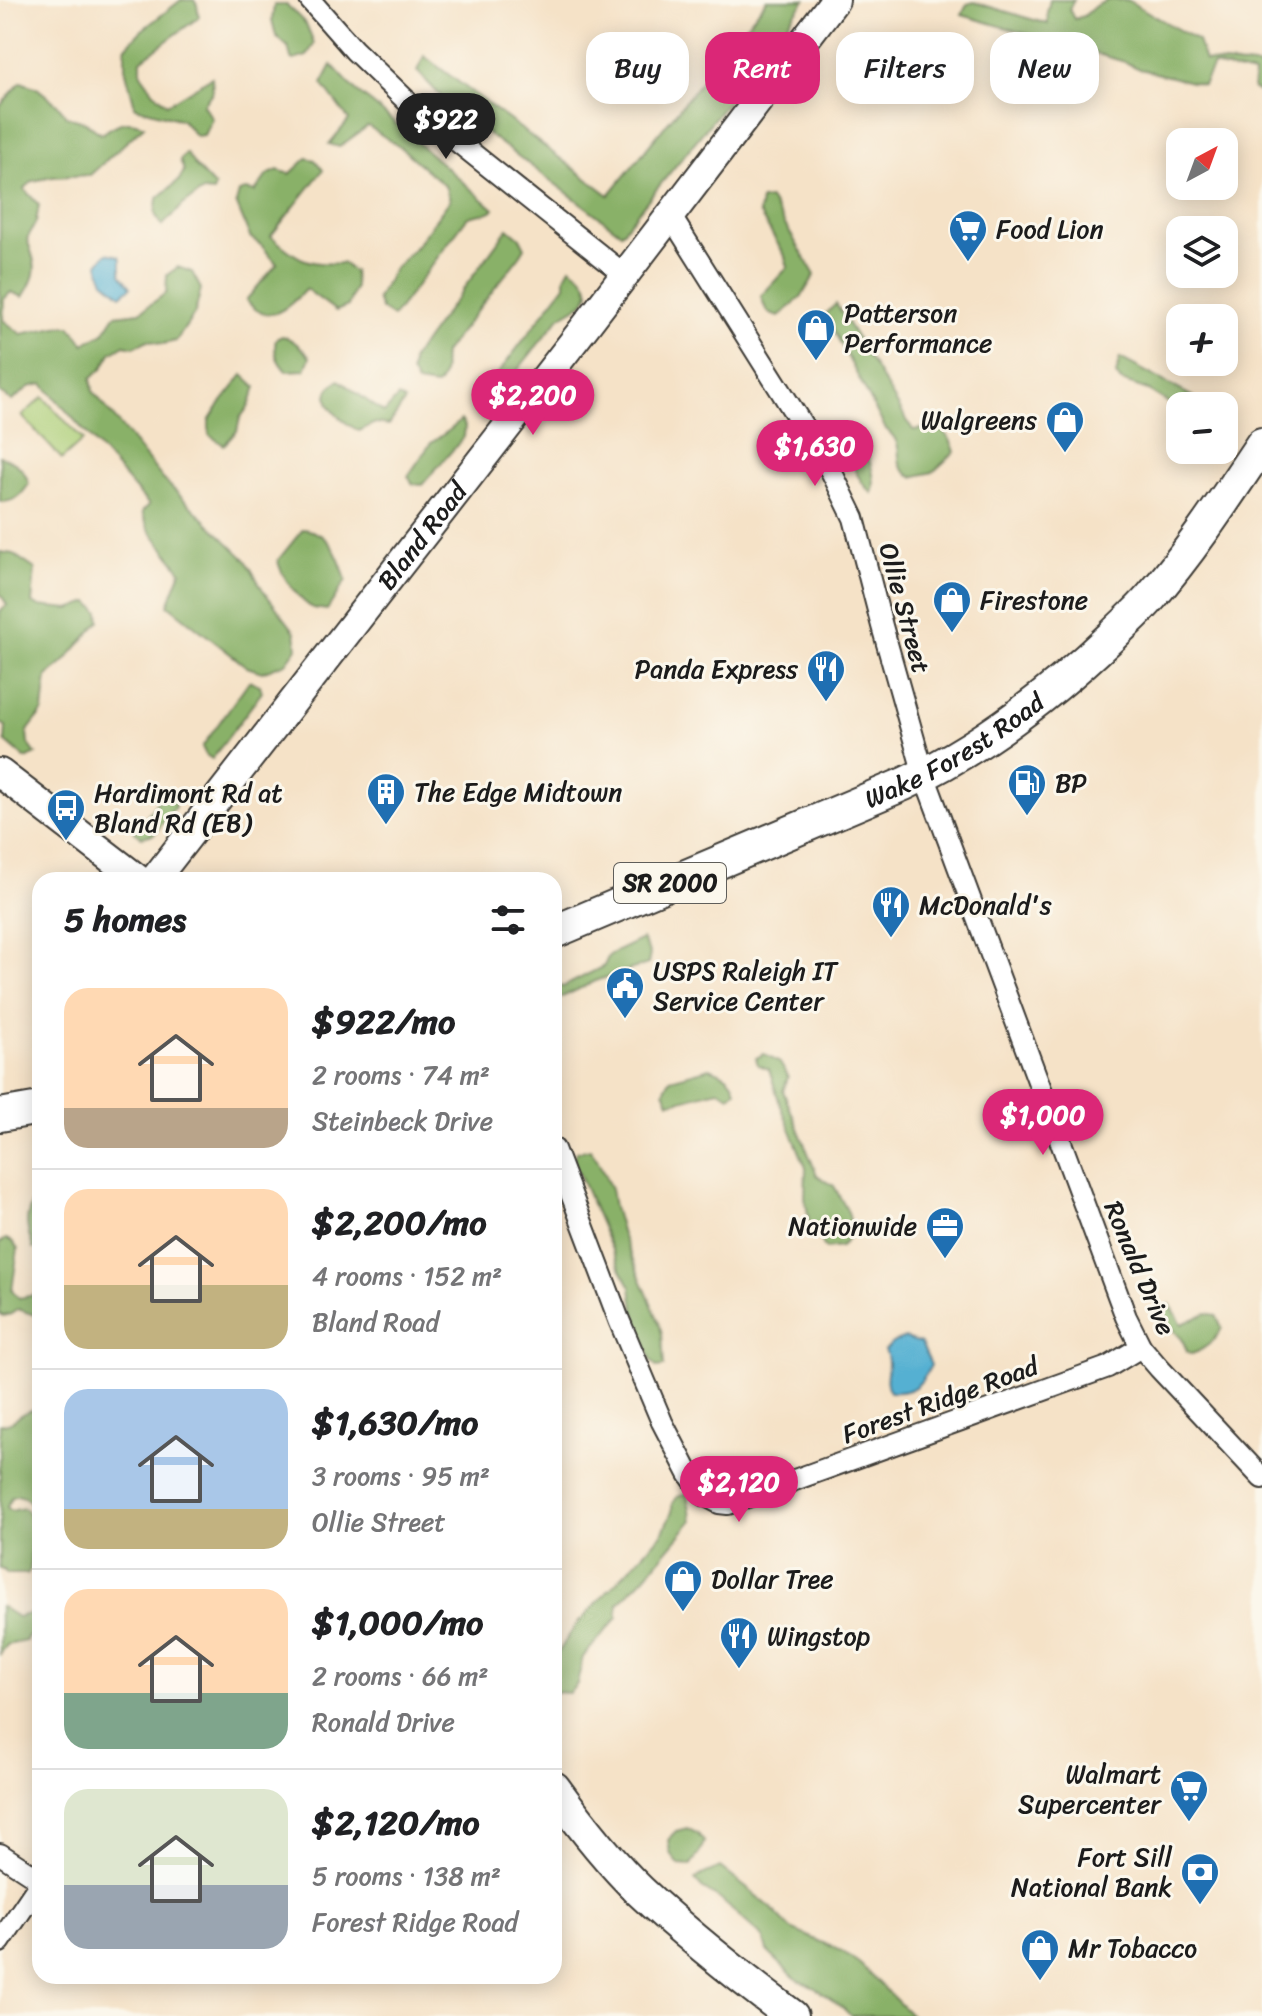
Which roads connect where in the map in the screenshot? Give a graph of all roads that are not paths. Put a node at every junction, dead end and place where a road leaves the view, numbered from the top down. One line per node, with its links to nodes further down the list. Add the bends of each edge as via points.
1 (310, 0): 4 (street, via 409,103)
2 (835, 0): 3 (street, Bland Road)
3 (670, 215): 4 (street, Bland Road); 7 (street, Ollie Street, via 850,509)
4 (625, 275): 9 (street, Bland Road)
5 (1262, 444): 7 (main road, Wake Forest Road / SR 2000, via 1150,599 1050,691)
6 (0, 773): 8 (street)
7 (924, 775): 10 (main road, Wake Forest Road / SR 2000); 14 (street, Ronald Drive)
8 (129, 872)
9 (160, 872)
10 (562, 929)
11 (32, 1109): 12 (main road)
12 (0, 1115)
13 (562, 1170): 14 (street, Forest Ridge Road, via 662,1422 689,1474 704,1495 719,1503 1108,1367)
14 (1141, 1347): 15 (street, Ronald Drive)
15 (1262, 1478)
16 (562, 1799): 21 (main road, via 640,1891)
17 (0, 1854): 18 (street)
18 (32, 1876)
19 (32, 1893): 20 (street)
20 (0, 1942)
21 (792, 2016)

